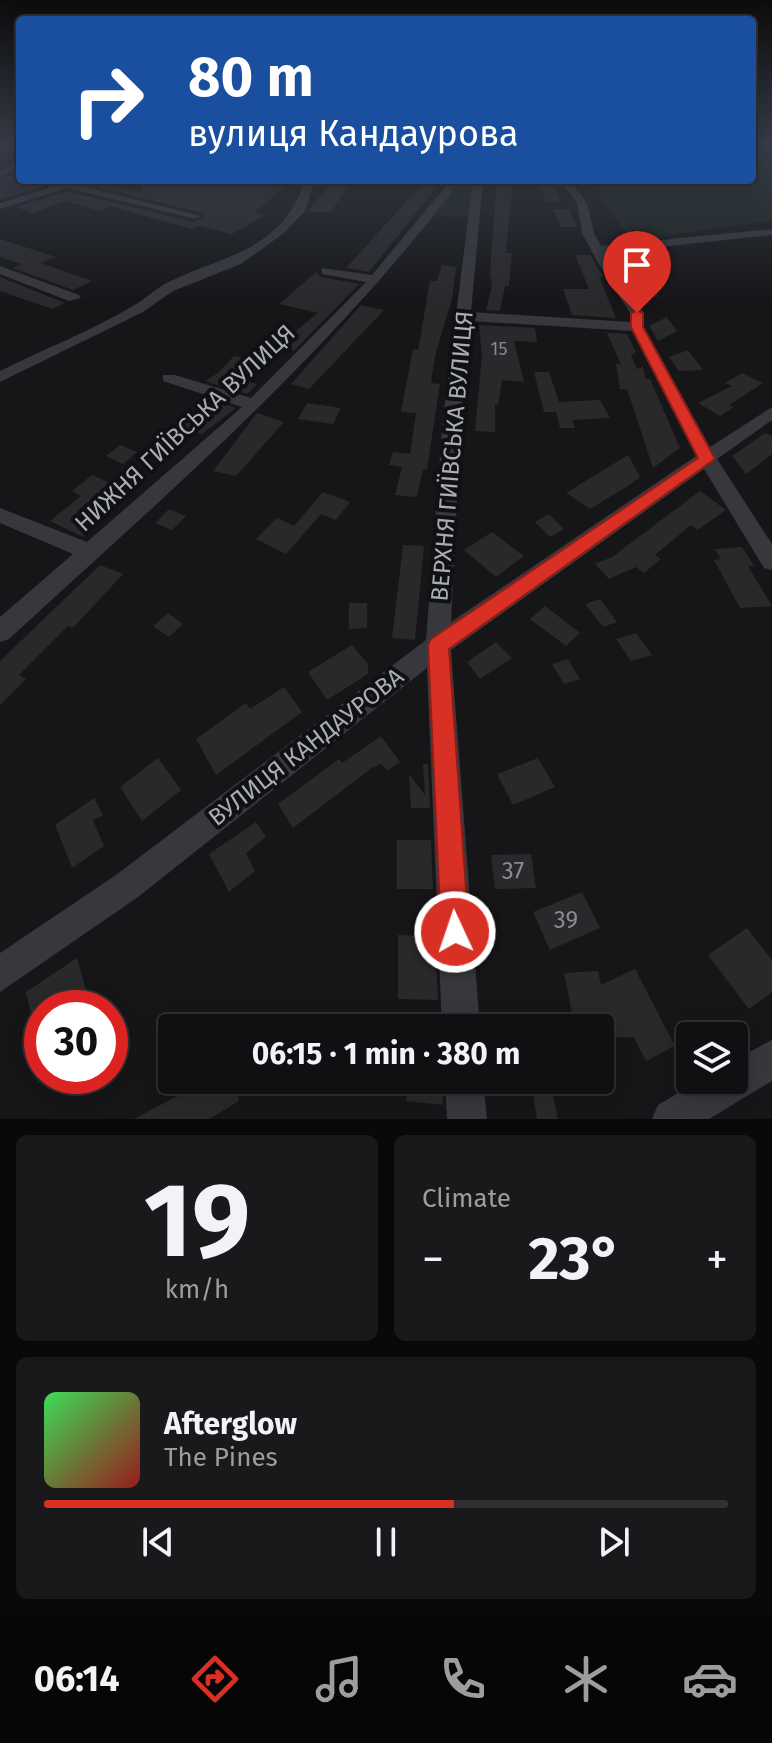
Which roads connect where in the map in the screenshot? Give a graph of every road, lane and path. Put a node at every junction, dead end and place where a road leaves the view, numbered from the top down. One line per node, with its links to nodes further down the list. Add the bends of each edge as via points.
1 (27, 197): 7 (street)
2 (120, 197): 8 (street)
3 (305, 197): 17 (street, via 280,231 237,261 168,288 138,309)
4 (442, 197): 13 (street, НИЖНЯ ГИЇВСЬКА ВУЛИЦЯ)
5 (477, 197): 15 (street, ВЕРХНЯ ГИЇВСЬКА ВУЛИЦЯ)
6 (577, 197): 10 (street, via 588,233)
7 (0, 206)
8 (195, 216)
9 (772, 232): 10 (street)
10 (600, 250): 16 (street, via 637,313)
11 (0, 270): 14 (street)
12 (327, 271): 13 (street)
13 (375, 280): 19 (street, НИЖНЯ ГИЇВСЬКА ВУЛИЦЯ)
14 (74, 298)
15 (463, 316): 16 (street); 26 (street, ВЕРХНЯ ГИЇВСЬКА ВУЛИЦЯ)
16 (637, 327): 21 (street)
17 (0, 377)
18 (169, 378): 19 (street)
19 (254, 405): 23 (street, НИЖНЯ ГИЇВСЬКА ВУЛИЦЯ)
20 (772, 412): 21 (street, ВУЛИЦЯ КАНДАУРОВА)
21 (707, 459): 24 (street); 26 (street, ВУЛИЦЯ КАНДАУРОВА)
22 (0, 515): 23 (street)
23 (88, 551): 25 (street, НИЖНЯ ГИЇВСЬКА ВУЛИЦЯ)
24 (772, 562)
25 (0, 632)
26 (438, 645): 27 (street, ВУЛИЦЯ КАНДАУРОВА, via 127,886); 28 (street, ВЕРХНЯ ГИЇВСЬКА ВУЛИЦЯ)
27 (0, 974)
28 (460, 1014)
29 (772, 1059): 32 (street)
30 (465, 1094): 31 (street)
31 (467, 1119)
32 (672, 1119)

